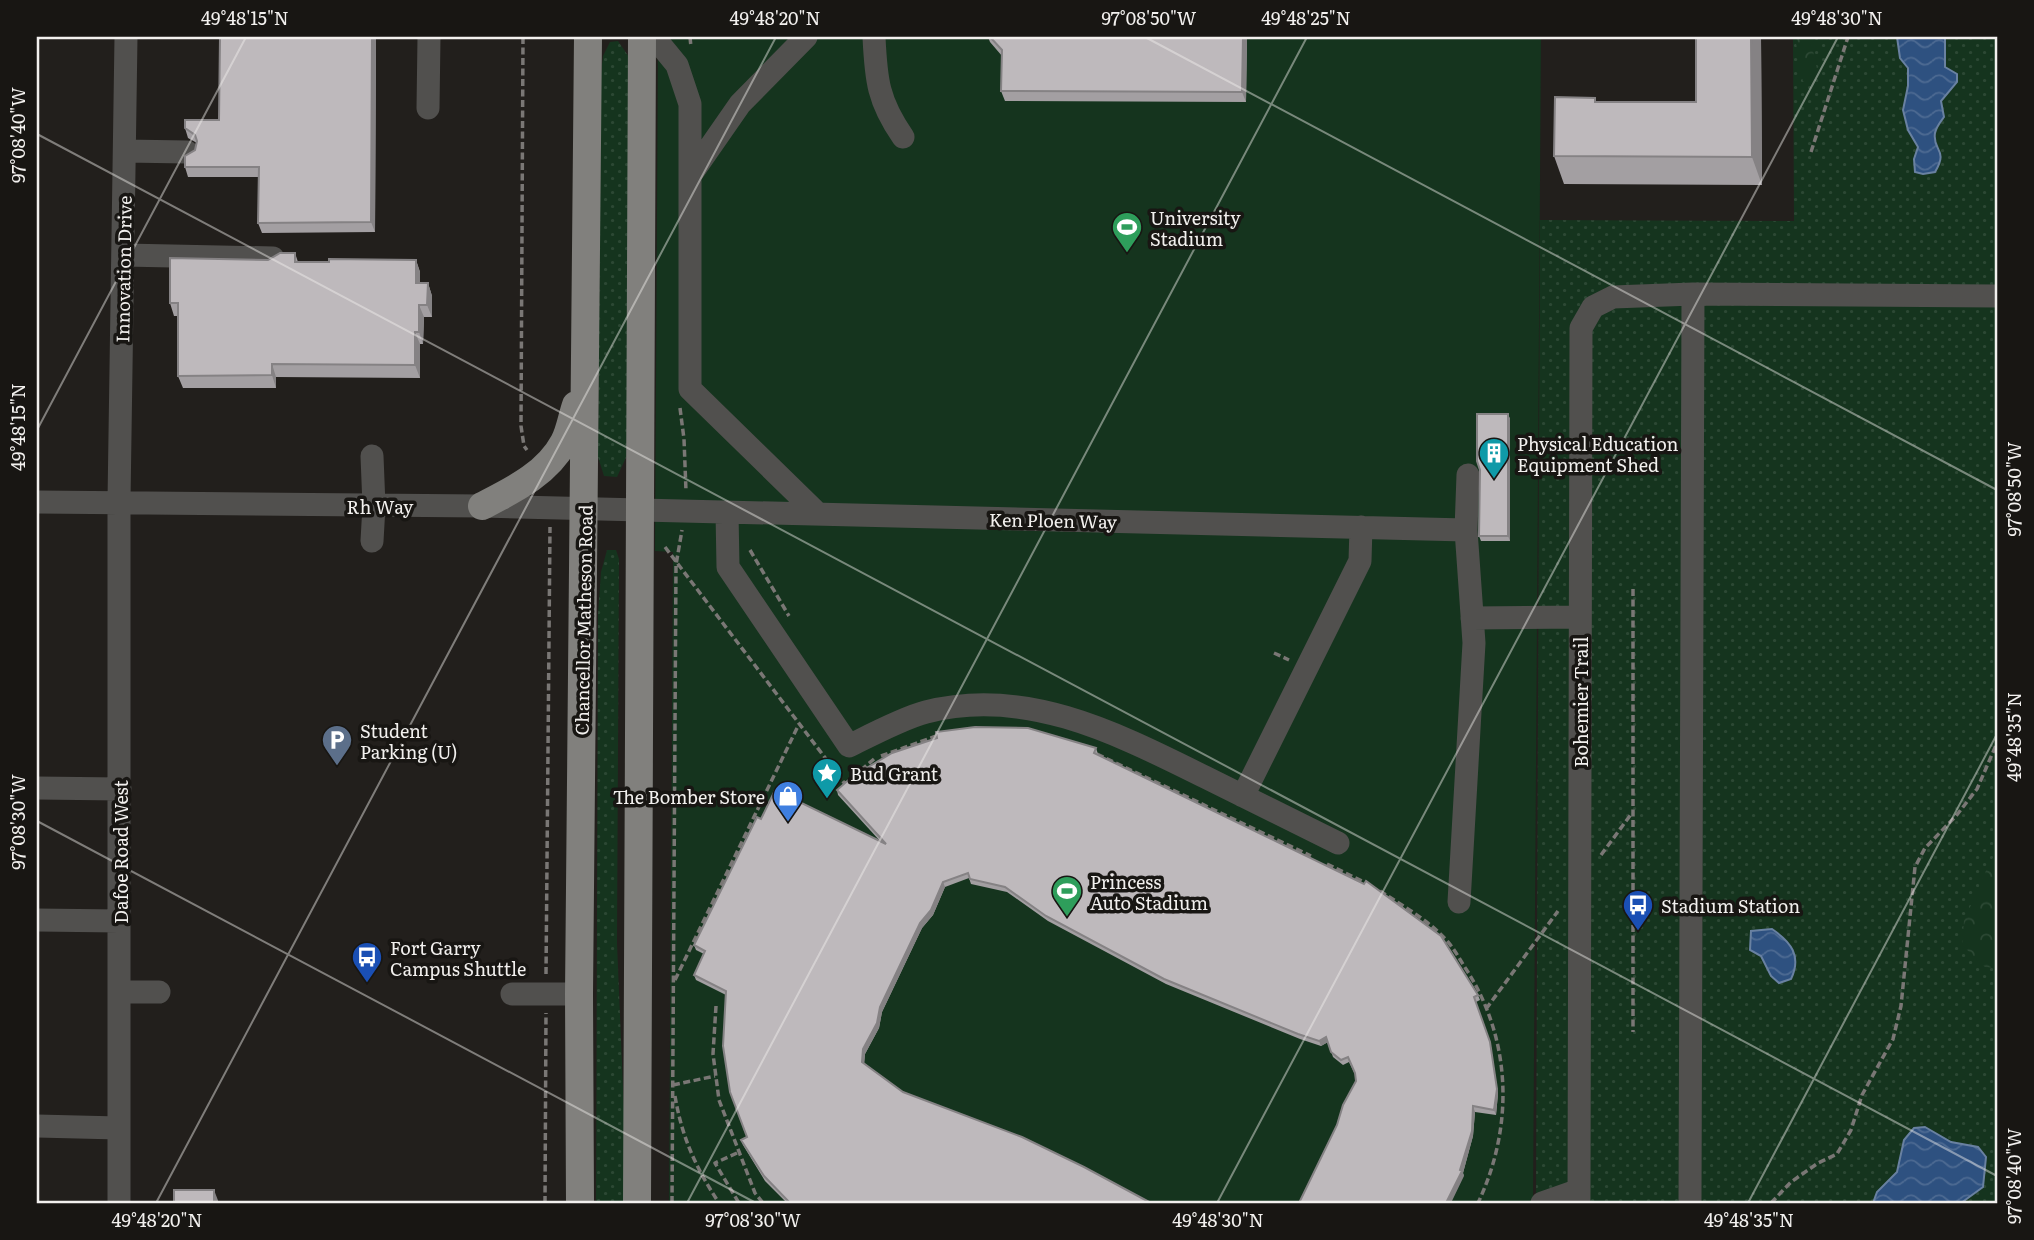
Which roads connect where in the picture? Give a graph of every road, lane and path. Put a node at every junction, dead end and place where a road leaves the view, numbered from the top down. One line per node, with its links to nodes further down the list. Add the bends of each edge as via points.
1 (126, 37): 12 (street, Innovation Drive)
2 (429, 37): 10 (street)
3 (523, 37): 22 (path, via 521,426 524,446)
4 (587, 37): 20 (main road, Chancellor Matheson Road)
5 (642, 37): 30 (main road)
6 (654, 37): 15 (street, via 677,65 690,104)
7 (806, 37): 15 (street, via 740,104)
8 (874, 37): 11 (street, via 876,81 888,116)
9 (1848, 37): 14 (path)
10 (428, 108)
11 (904, 137)
12 (125, 151): 13 (street); 16 (street, Innovation Drive)
13 (187, 152)
14 (1811, 152)
15 (690, 176): 32 (street, via 690,389)
16 (124, 255): 17 (street); 24 (street, Innovation Drive)
17 (273, 258)
18 (1693, 293): 19 (street, Bohemier Trail); 39 (street, Bohemier Trail, via 1613,297 1593,307 1581,328); 78 (street)
19 (1997, 296)
20 (586, 375): 22 (main road, via 564,442); 29 (main road, Chancellor Matheson Road)
21 (372, 456): 26 (street)
22 (542, 470): 27 (main road)
23 (1468, 475): 34 (street)
24 (119, 501): 25 (street, Rh Way); 26 (street, Rh Way); 46 (street, Dafoe Road West)
25 (37, 502)
26 (374, 506): 27 (street, Rh Way); 35 (street)
27 (482, 506): 28 (street, Rh Way)
28 (550, 508): 29 (street, Rh Way); 58 (path)
29 (584, 509): 30 (street, Rh Way); 59 (main road, Chancellor Matheson Road)
30 (640, 510): 31 (street, Ken Ploen Way); 71 (main road)
31 (727, 512): 32 (street, Ken Ploen Way); 47 (street, via 728,567 849,746 926,712 975,705 1025,707 1126,738)
32 (818, 514): 33 (street, Ken Ploen Way)
33 (1361, 527): 34 (street, Ken Ploen Way); 47 (street, via 1360,561)
34 (1466, 530): 40 (street)
35 (372, 541)
36 (662, 543): 37 (path)
37 (676, 565): 41 (path); 54 (path)
38 (1633, 589): 61 (path)
39 (1580, 617): 40 (street); 67 (street, Bohemier Trail)
40 (1472, 618): 51 (street)
41 (799, 724): 42 (path, via 845,783 874,759); 54 (path)
42 (943, 734)
43 (1997, 743): 79 (path, via 1977,789 1925,848 1915,867 1893,1039 1862,1095 1850,1130 1837,1154 1791,1182)
44 (1096, 754): 49 (path)
45 (37, 788): 46 (street)
46 (120, 789): 53 (street, Dafoe Road West)
47 (1243, 796): 48 (street)
48 (1338, 843)
49 (1314, 857)
50 (1326, 863): 76 (path, via 1410,910 1448,942 1479,990 1498,1043 1504,1100 1498,1145)
51 (1460, 902)
52 (37, 920): 53 (street)
53 (119, 922): 55 (street, Dafoe Road West)
54 (674, 983): 63 (path)
55 (120, 992): 56 (street); 65 (street, Dafoe Road West)
56 (159, 992)
57 (512, 994): 58 (street)
58 (546, 994): 59 (street); 69 (path)
59 (579, 994): 70 (main road, Chancellor Matheson Road)
60 (716, 1006): 62 (path)
61 (1633, 1032)
62 (715, 1076): 63 (path); 66 (path)
63 (673, 1084): 72 (path); 73 (path, via 680,1128)
64 (37, 1126): 65 (street)
65 (119, 1128): 68 (street, Dafoe Road West)
66 (737, 1152): 74 (path, via 715,1163); 75 (path)
67 (1579, 1197): 77 (street)
68 (119, 1203)
69 (545, 1203)
70 (580, 1203)
71 (637, 1203)
72 (672, 1203)
73 (719, 1203)
74 (739, 1203)
75 (763, 1203)
76 (1478, 1203)
77 (1542, 1203)
78 (1690, 1203)
79 (1771, 1203)

